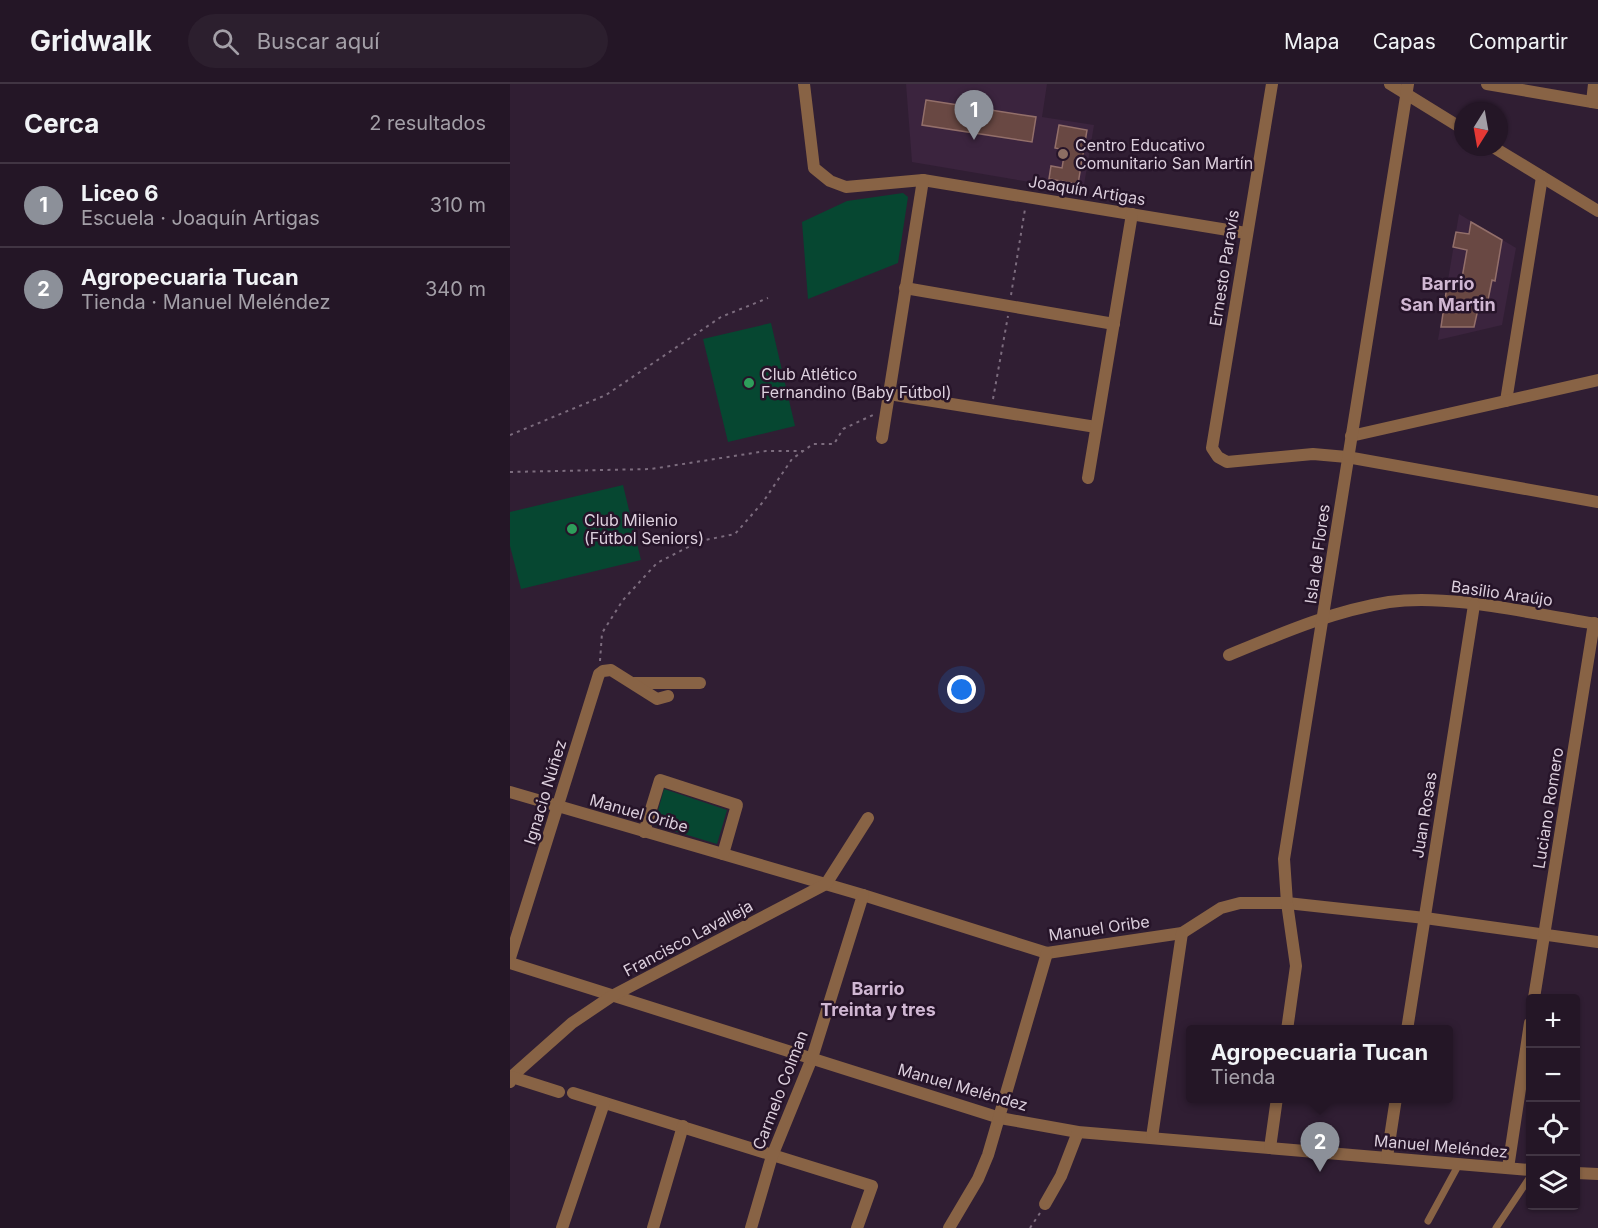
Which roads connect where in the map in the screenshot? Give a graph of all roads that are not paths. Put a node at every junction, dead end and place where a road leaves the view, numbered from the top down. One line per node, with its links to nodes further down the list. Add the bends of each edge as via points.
1 (804, 84): 11 (street, Joaquín Artigas, via 814,168 830,181 846,188)
2 (1272, 84): 14 (street, Ernesto Paravís)
3 (1390, 84): 6 (street)
4 (1487, 84): 7 (street)
5 (1594, 84): 7 (street)
6 (1408, 89): 8 (street); 21 (street, Isla de Flores)
7 (1595, 102)
8 (1454, 122)
9 (1508, 156): 10 (street)
10 (1542, 177): 12 (street); 19 (street)
11 (923, 180): 13 (street, Joaquín Artigas); 15 (street)
12 (1598, 211)
13 (1132, 214): 14 (street, Joaquín Artigas); 16 (street)
14 (1246, 232): 23 (street, Ernesto Paravís, via 1212,448 1218,457 1233,462 1313,454)
15 (905, 288): 16 (street); 18 (street)
16 (1114, 324): 20 (street)
17 (1598, 380): 19 (street)
18 (889, 394): 20 (street); 22 (street)
19 (1506, 401): 21 (street)
20 (1096, 427): 24 (street)
21 (1351, 436): 23 (street, Isla de Flores)
22 (882, 438)
23 (1347, 456): 25 (street); 27 (street, Isla de Flores)
24 (1088, 478)
25 (1598, 502)
26 (1474, 605): 27 (street, Basilio Araújo, via 1392,602); 28 (street, Basilio Araújo); 41 (street, Juan Rosas)
27 (1324, 616): 29 (street, Basilio Araújo); 40 (street, Isla de Flores, via 1284,859)
28 (1596, 624): 43 (street, Luciano Romero)
29 (1229, 655)
30 (634, 683): 31 (street); 32 (street, via 657,699); 34 (street, Ignacio Núñez, via 611,670 599,674)
31 (700, 683)
32 (668, 696)
33 (510, 792): 34 (street, Manuel Oribe)
34 (558, 806): 36 (street, Manuel Oribe); 46 (street, Ignacio Núñez)
35 (868, 818): 38 (street, Francisco Lavalleja)
36 (644, 832): 37 (street, Manuel Oribe); 37 (street, via 660,780 737,805)
37 (723, 854): 38 (street, Manuel Oribe)
38 (826, 884): 39 (street, Manuel Oribe); 49 (street, Francisco Lavalleja)
39 (863, 895): 45 (street, Manuel Oribe); 53 (street, Carmelo Colman)
40 (1287, 903): 41 (street, Manuel Oribe); 42 (street, Manuel Oribe, via 1240,903 1221,908); 50 (street, Isla de Flores, via 1296,966)
41 (1425, 918): 43 (street, Manuel Oribe); 51 (street, Juan Rosas)
42 (1182, 933): 45 (street, Manuel Oribe); 63 (street)
43 (1544, 935): 44 (street, Manuel Oribe); 48 (street, Luciano Romero)
44 (1598, 942)
45 (1047, 953): 60 (street)
46 (510, 958)
47 (510, 963): 49 (street, Manuel Meléndez)
48 (1535, 994)
49 (612, 996): 53 (street, Manuel Meléndez); 54 (street, Francisco Lavalleja, via 572,1023)
50 (1288, 1025)
51 (1408, 1025)
52 (1526, 1048): 68 (street)
53 (812, 1058): 60 (street, Manuel Meléndez); 65 (street, Carmelo Colman)
54 (511, 1079): 55 (street)
55 (559, 1092)
56 (573, 1093): 57 (street)
57 (604, 1103): 61 (street); 75 (street)
58 (1276, 1103): 64 (street)
59 (1395, 1103): 66 (street)
60 (999, 1118): 62 (street, Manuel Meléndez); 79 (street, via 978,1179)
61 (683, 1126): 65 (street); 76 (street)
62 (1078, 1132): 63 (street, Manuel Meléndez); 73 (street)
63 (1152, 1137): 64 (street, Manuel Meléndez)
64 (1270, 1148): 66 (street, Manuel Meléndez)
65 (772, 1156): 77 (street, Carmelo Colman); 78 (street, via 872,1186)
66 (1387, 1157): 67 (street, Manuel Meléndez)
67 (1459, 1164): 68 (street, Manuel Meléndez); 74 (lane)
68 (1508, 1168): 69 (street, Manuel Meléndez)
69 (1526, 1170)
70 (1580, 1173): 71 (street)
71 (1598, 1174)
72 (1526, 1183): 80 (lane)
73 (1045, 1204)
74 (1428, 1221)
75 (562, 1228)
76 (653, 1228)
77 (751, 1228)
78 (857, 1228)
79 (949, 1228)
80 (1496, 1228)

